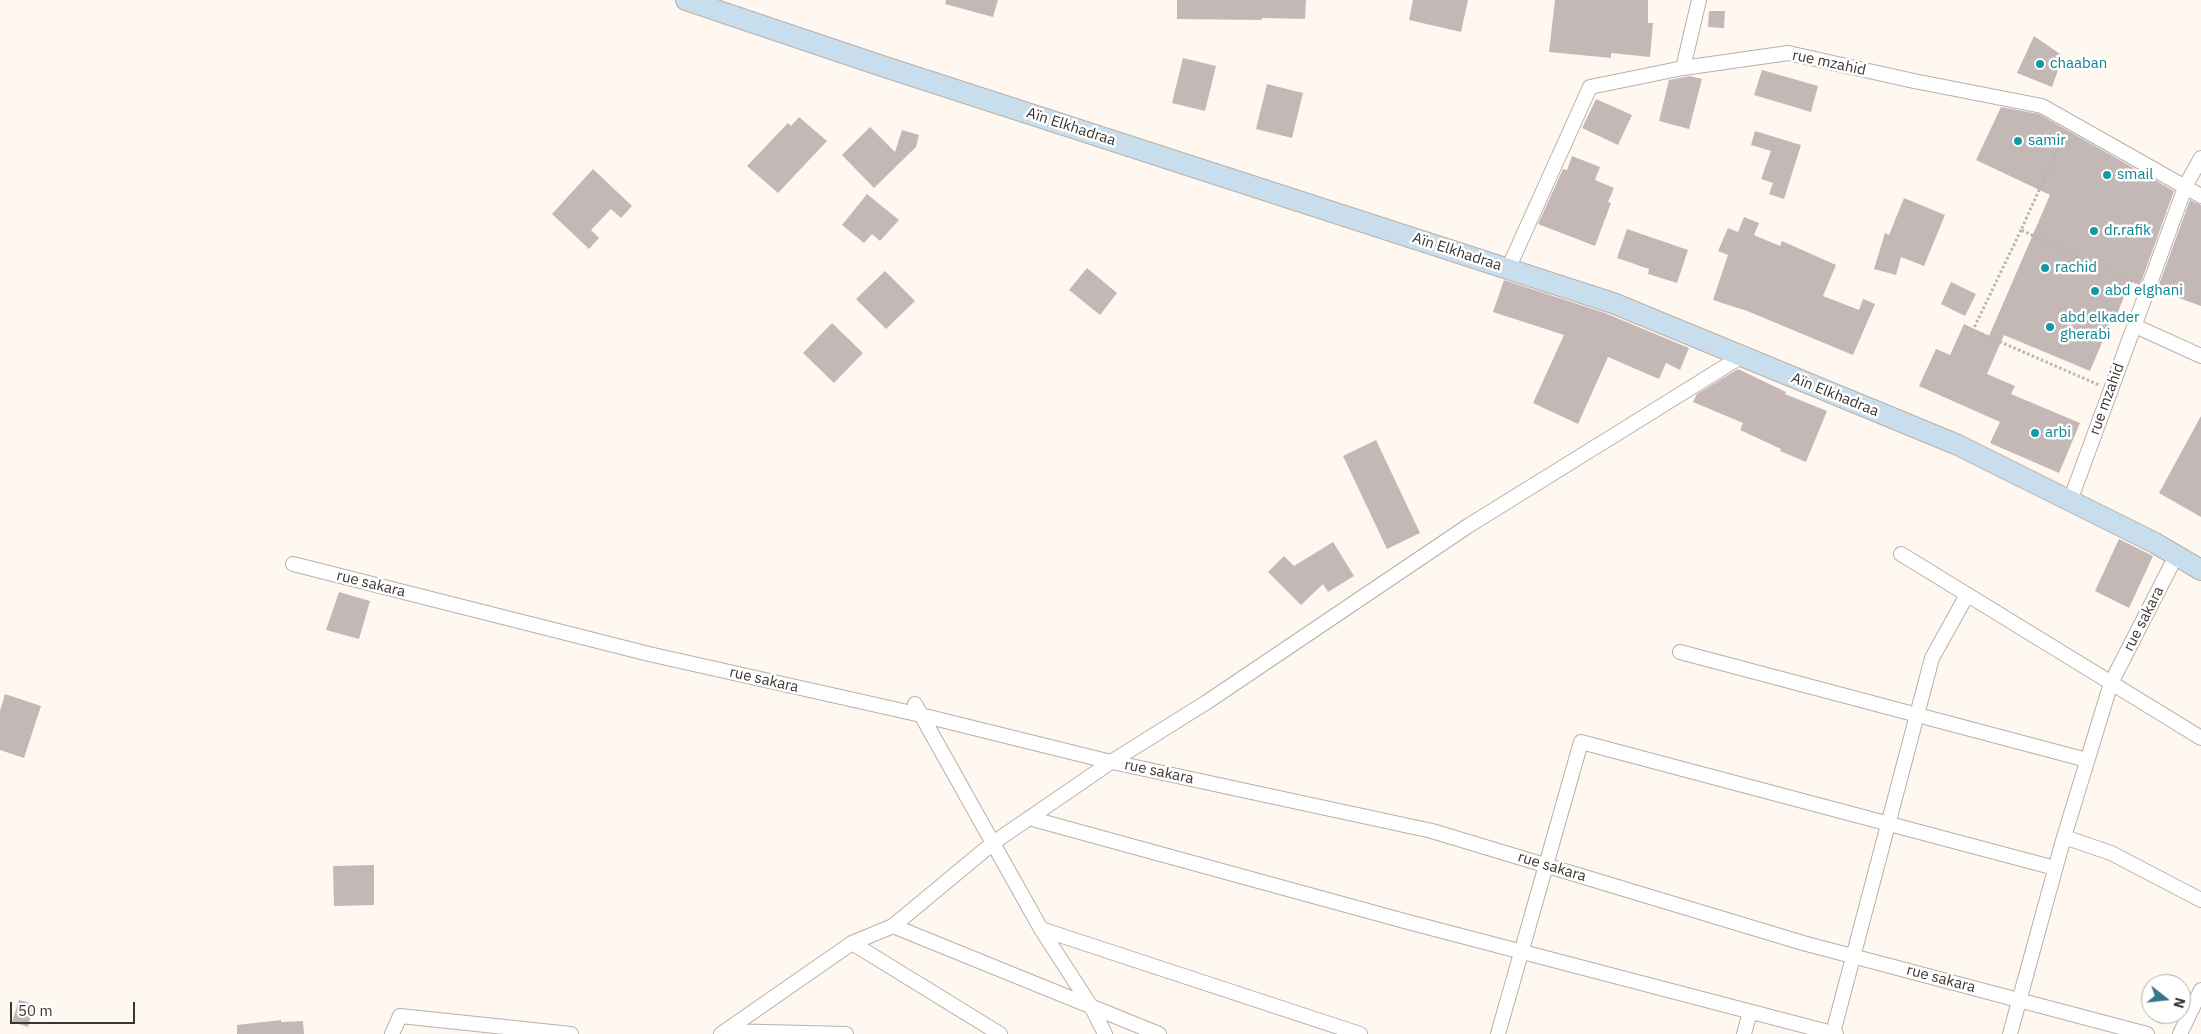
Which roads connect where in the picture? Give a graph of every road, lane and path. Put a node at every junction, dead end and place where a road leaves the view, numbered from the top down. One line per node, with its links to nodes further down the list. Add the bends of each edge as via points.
1 (686, 0): 9 (main road, Aïn Elkhadraa)
2 (1698, 0): 3 (street)
3 (1683, 68): 4 (street, rue mzahid, via 1788,53 2042,106); 9 (street, rue mzahid, via 1590,87)
4 (2070, 122): 6 (street, rue mzahid); 8 (path)
5 (2201, 158): 6 (street, rue mzahid)
6 (2186, 185): 7 (street, rue mzahid); 10 (street, rue mzahid)
7 (2201, 196)
8 (2021, 230): 10 (path); 14 (path, via 1973,330)
9 (1508, 268): 12 (main road, Aïn Elkhadraa, via 1614,303)
10 (2148, 289): 11 (street, rue mzahid)
11 (2135, 326): 13 (street); 14 (street, rue mzahid)
12 (1742, 356): 15 (main road, Aïn Elkhadraa, via 1958,445); 27 (street, via 1468,526 1207,702)
13 (2201, 356)
14 (2111, 390): 15 (street, rue mzahid)
15 (2070, 501): 17 (main road, Aïn Elkhadraa)
16 (1901, 554): 20 (street)
17 (2176, 556): 19 (main road, Aïn Elkhadraa); 22 (street, rue sakara)
18 (293, 564): 23 (street, rue sakara, via 649,654)
19 (2201, 570)
20 (1968, 595): 22 (street); 24 (street, via 1932,658)
21 (1680, 652): 24 (street)
22 (2111, 683): 25 (street); 26 (street, rue sakara)
23 (918, 709): 27 (street, rue sakara); 31 (street)
24 (1917, 715): 26 (street); 29 (street)
25 (2201, 738)
26 (2087, 760): 30 (street, rue sakara)
27 (1111, 762): 28 (street); 32 (street, rue sakara, via 1432,831)
28 (1029, 818): 31 (street); 38 (street)
29 (1889, 824): 32 (street, via 1580,742); 33 (street); 39 (street)
30 (2064, 837): 33 (street, rue sakara); 34 (street, via 2111,853)
31 (993, 843): 35 (street); 36 (street)
32 (1546, 865): 38 (street); 39 (street, rue sakara)
33 (2055, 868): 41 (street, rue sakara)
34 (2201, 900)
35 (893, 926): 37 (street); 42 (street)
36 (1041, 929): 42 (street); 51 (street)
37 (852, 943): 44 (street); 48 (street)
38 (1521, 952): 43 (street); 52 (street)
39 (1853, 956): 41 (street, rue sakara); 54 (street)
40 (2201, 990): 57 (street)
41 (2019, 1000): 55 (street); 56 (street, rue sakara)
42 (1092, 1008): 49 (street); 50 (street)
43 (1750, 1012): 53 (street); 54 (street)
44 (723, 1033): 47 (street)
45 (392, 1034): 46 (street, via 400,1016)
46 (571, 1034)
47 (846, 1034)
48 (1000, 1034)
49 (1105, 1034)
50 (1159, 1034)
51 (1360, 1034)
52 (1498, 1034)
53 (1744, 1034)
54 (1834, 1034)
55 (2010, 1034)
56 (2147, 1034)
57 (2180, 1034)

